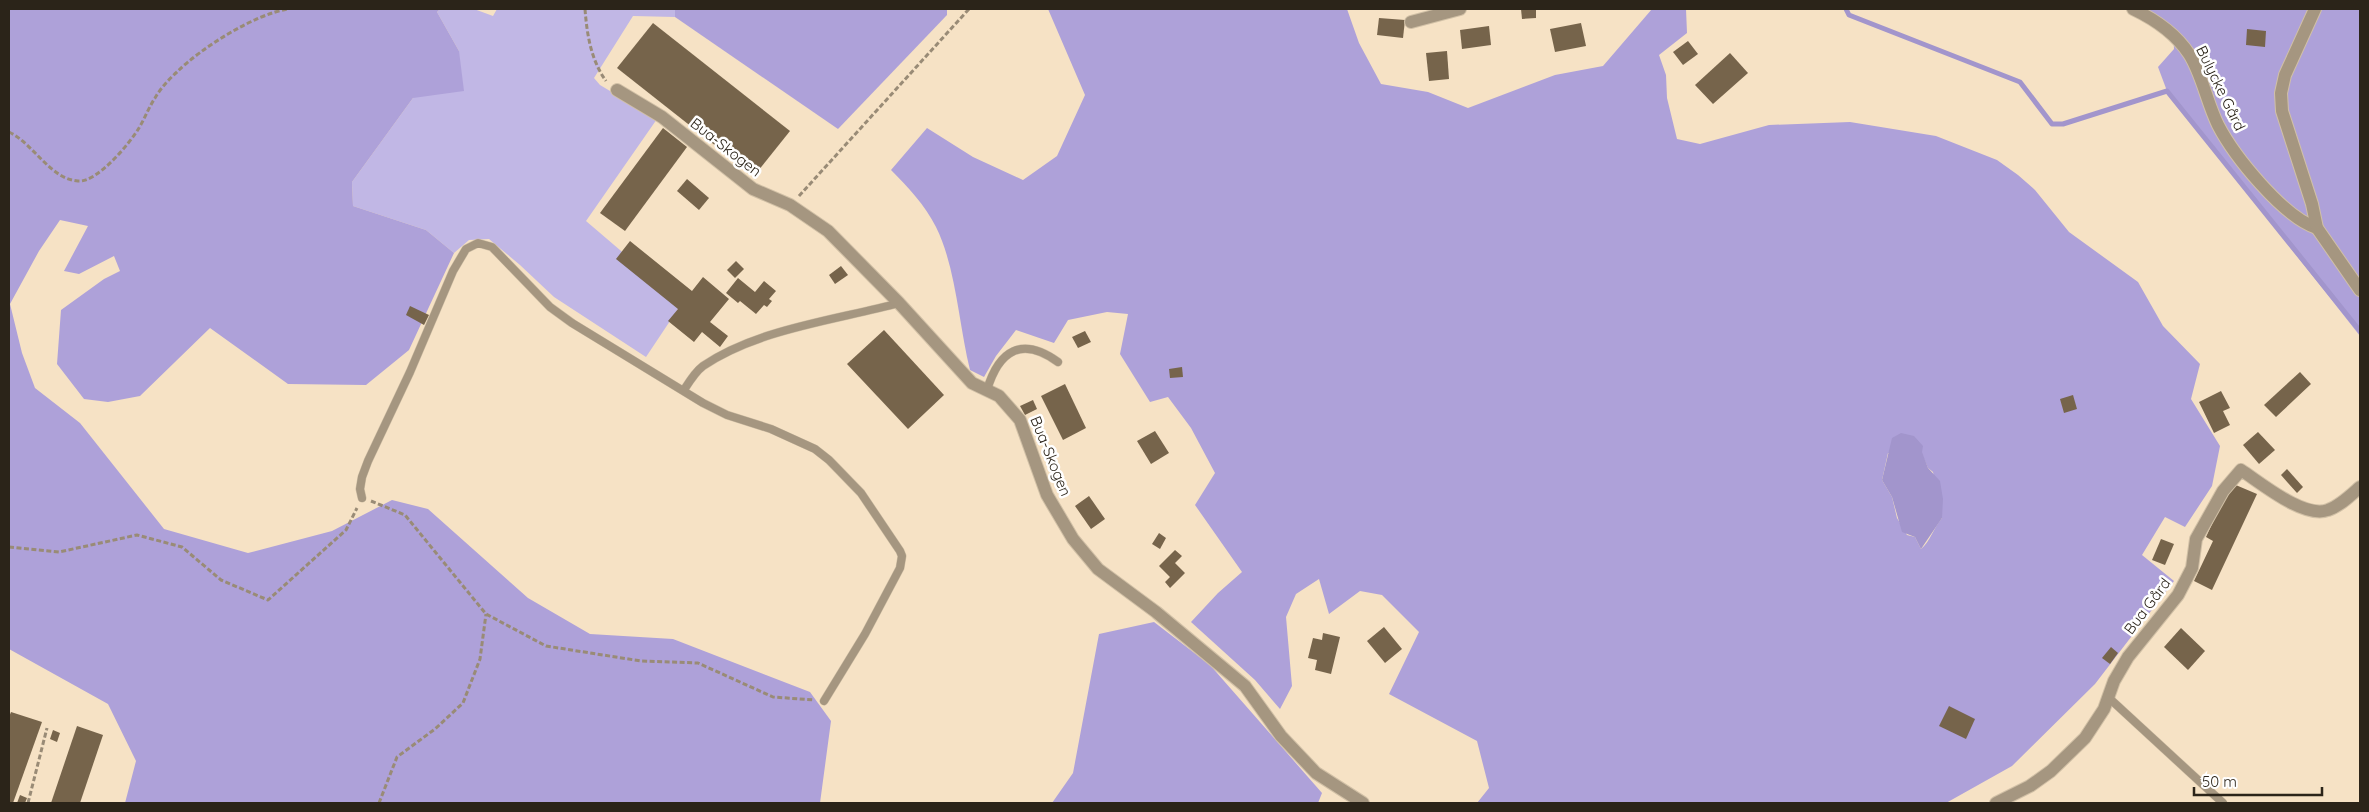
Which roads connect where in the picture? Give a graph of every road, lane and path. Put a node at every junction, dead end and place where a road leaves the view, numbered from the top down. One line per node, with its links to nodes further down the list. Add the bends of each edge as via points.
1 (288, 9): 9 (path, via 270,12 222,39 177,71 156,96 138,129 100,173 87,179 80,182 63,178 21,138)
2 (585, 9): 8 (path, via 595,61 606,81)
3 (970, 9): 10 (path)
4 (1460, 9): 7 (street)
5 (2133, 9): 11 (street, Bulycke Gård, via 2170,33 2189,54 2218,125 2235,153 2275,200)
6 (2315, 9): 11 (street, Bulycke Gård, via 2280,93 2288,133)
7 (1411, 22)
8 (617, 90): 10 (street, Bua-Skogen, via 662,117 753,189)
9 (9, 132)
10 (790, 206): 13 (street, Bua-Skogen, via 828,231)
11 (2317, 228): 12 (street, Bulycke Gård)
12 (2360, 290)
13 (899, 303): 15 (lane, via 778,332 702,367); 16 (street, Bua-Skogen, via 972,383)
14 (1058, 362): 16 (lane, via 1045,352 1020,348 1000,361)
15 (684, 390): 18 (lane, via 561,316 492,247 478,243 466,249 453,271 368,461 360,489); 22 (lane, via 727,415 771,429 815,449 860,493 900,551 900,568)
16 (986, 390): 26 (street, Bua-Skogen, via 1000,396 1020,420 1047,495 1073,540 1098,569 1245,686 1281,736 1316,772)
17 (2360, 487): 21 (street, Bua Gård, via 2327,510 2310,510 2296,505 2241,470 2223,491 2196,539 2192,568 2178,595 2128,657 2114,680)
18 (362, 498): 19 (path, via 346,530 268,600 221,580 182,547 137,535 59,552); 20 (path, via 404,515)
19 (9, 547)
20 (486, 614): 22 (path, via 546,646 641,661 698,664 773,697); 25 (path, via 480,659 463,703 397,756)
21 (2109, 698): 27 (street, Bua Gård, via 2084,738 2051,771); 28 (lane)
22 (824, 701)
23 (47, 728): 24 (path)
24 (28, 803)
25 (380, 803)
26 (1363, 803)
27 (1996, 803)
28 (2223, 803)

